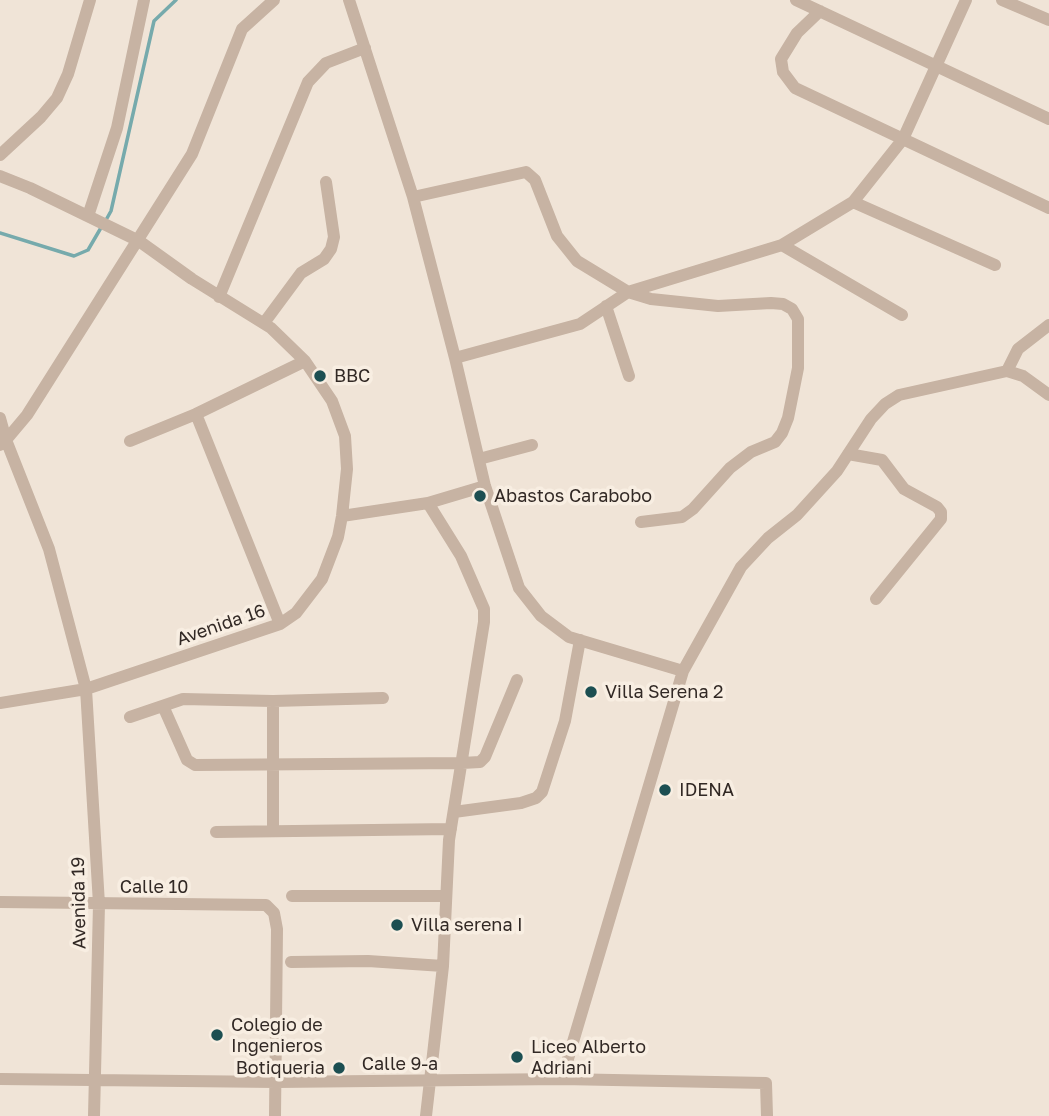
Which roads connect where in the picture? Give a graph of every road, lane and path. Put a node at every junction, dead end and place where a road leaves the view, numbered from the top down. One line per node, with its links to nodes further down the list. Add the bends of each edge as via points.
1 (90, 0): 14 (street, via 57,98)
2 (144, 0): 20 (street)
3 (274, 0): 21 (street, via 242,29 192,154)
4 (349, 0): 10 (street)
5 (796, 0): 8 (street)
6 (966, 0): 11 (street)
7 (1002, 0): 9 (street)
8 (820, 11): 11 (street); 13 (street, via 797,33 781,59 783,72 794,88)
9 (1049, 20)
10 (365, 48): 17 (street); 25 (street, via 327,63 308,82)
11 (937, 66): 12 (street); 13 (street)
12 (1049, 120)
13 (903, 139): 18 (street); 19 (street)
14 (0, 155)
15 (0, 176): 20 (street)
16 (326, 182): 28 (street, via 334,237 331,249 301,273)
17 (413, 197): 24 (street, via 526,172 535,180 557,236 577,261); 30 (street)
18 (853, 202): 22 (street); 23 (street)
19 (1049, 208)
20 (93, 219): 21 (street, Avenida 16)
21 (139, 241): 25 (street, Avenida 16); 38 (street, via 27,415)
22 (782, 245): 24 (street); 27 (street)
23 (995, 265)
24 (628, 292): 26 (street); 45 (street, via 650,299 718,306 783,304 798,319 794,390 788,418 775,442 730,468 682,517)
25 (219, 297): 28 (street, Avenida 16)
26 (606, 306): 30 (street, via 580,324); 33 (street)
27 (902, 315)
28 (264, 323): 31 (street, Avenida 16)
29 (1049, 325): 32 (street, via 1018,349)
30 (455, 358): 41 (street)
31 (305, 361): 35 (street); 44 (street, Avenida 16, via 332,401 345,436)
32 (1007, 371): 34 (street, via 1023,376); 40 (street, via 899,395 871,419)
33 (629, 376)
34 (1049, 395)
35 (196, 414): 37 (street); 47 (street)
36 (0, 418): 38 (street, Avenida 19)
37 (130, 441)
38 (3, 442): 51 (street, Avenida 19, via 49,549)
39 (532, 445): 41 (street)
40 (848, 454): 46 (street, via 882,460 904,489 941,512 941,519); 49 (street, via 797,515 741,567)
41 (479, 459): 42 (street)
42 (485, 486): 43 (street); 48 (street, via 519,588 541,616)
43 (428, 503): 44 (street); 57 (street, via 461,556 484,609)
44 (342, 516): 47 (street, Avenida 16, via 322,579 296,613)
45 (640, 522)
46 (876, 599)
47 (280, 624): 51 (street, Avenida 16)
48 (580, 640): 49 (street); 59 (street, via 565,720 542,792 521,803)
49 (683, 671): 71 (street)
50 (517, 680): 57 (street, via 485,757 480,762)
51 (86, 689): 54 (street, Avenida 16); 66 (street, Avenida 19)
52 (383, 698): 53 (street)
53 (273, 701): 55 (street, via 183,699); 58 (street)
54 (0, 703)
55 (163, 706): 56 (street); 58 (street, via 187,760 195,765)
56 (130, 717)
57 (462, 763): 58 (street); 59 (street)
58 (272, 765): 61 (street)
59 (454, 812): 60 (street)
60 (451, 829): 61 (street); 64 (street)
61 (273, 831): 62 (street)
62 (216, 832)
63 (292, 896): 64 (street)
64 (446, 896): 68 (street)
65 (0, 902): 66 (street, Calle 10)
66 (99, 904): 70 (street, Avenida 19); 72 (street, Calle 10, via 266,905 274,913)
67 (291, 962): 68 (street)
68 (443, 966): 73 (street)
69 (0, 1079): 70 (street, Calle 9-a)
70 (94, 1079): 72 (street, Calle 9-a); 74 (street, Avenida 19)
71 (562, 1079): 73 (street, Calle 9-a); 77 (street, Calle 9-a, via 766,1083)
72 (276, 1082): 73 (street, Calle 9-a); 75 (street)
73 (429, 1082): 76 (street)
74 (94, 1116)
75 (275, 1116)
76 (426, 1116)
77 (767, 1116)

